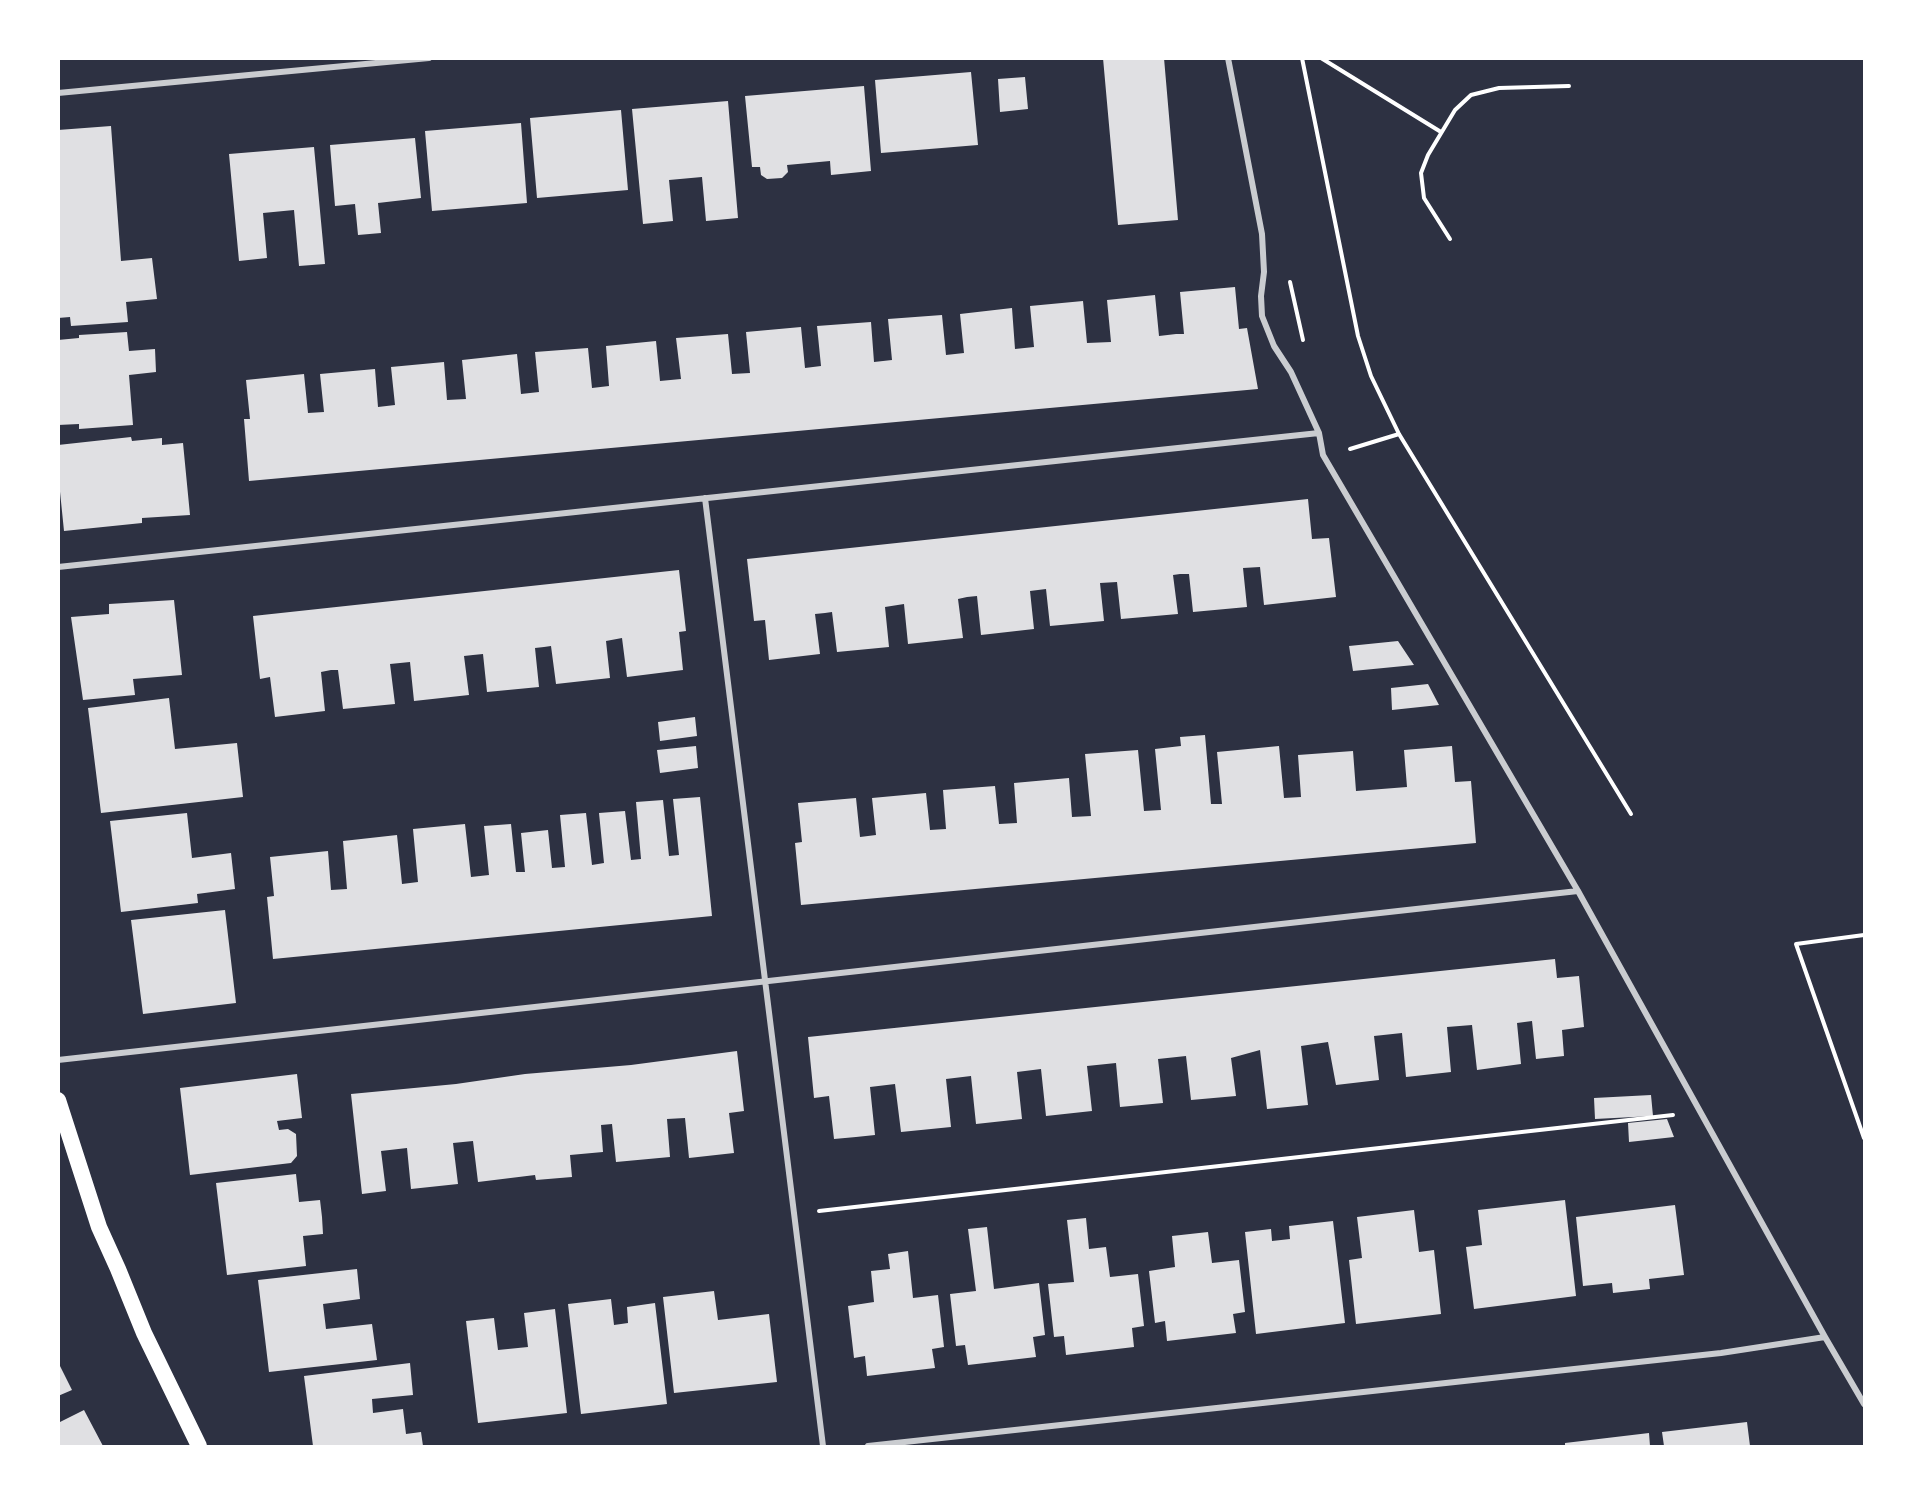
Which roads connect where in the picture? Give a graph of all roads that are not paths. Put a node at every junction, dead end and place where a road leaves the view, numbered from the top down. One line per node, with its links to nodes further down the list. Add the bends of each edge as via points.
1 (429, 58): 3 (street)
2 (1228, 58): 4 (street, via 1262,234 1262,316)
3 (58, 93)
4 (1319, 433): 5 (street); 7 (street, via 1323,454)
5 (705, 498): 6 (street); 8 (street)
6 (58, 567)
7 (1578, 891): 8 (street); 12 (street)
8 (765, 982): 9 (street); 15 (street)
9 (58, 1060)
10 (58, 1100): 11 (highway)
11 (61, 1124): 14 (highway, via 144,1333)
12 (1825, 1337): 13 (street); 16 (street, via 1721,1353)
13 (1864, 1404)
14 (199, 1446)
15 (822, 1446)
16 (868, 1446)

